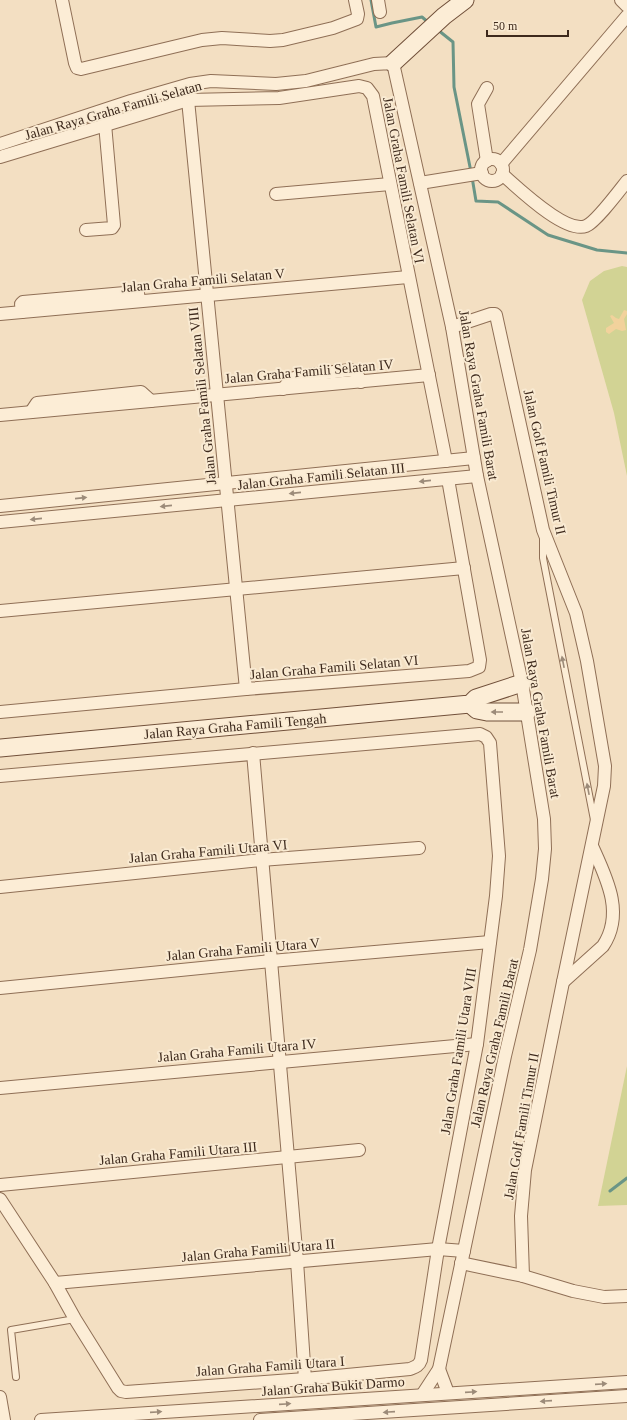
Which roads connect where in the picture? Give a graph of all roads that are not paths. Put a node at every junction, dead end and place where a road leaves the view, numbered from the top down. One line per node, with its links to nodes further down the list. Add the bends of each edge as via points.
1 (62, 0): 2 (street, via 75,63 77,68 81,69 202,40 283,40 333,28 357,19)
2 (355, 0)
3 (465, 0): 5 (street)
4 (627, 16): 12 (street)
5 (393, 63): 9 (street, Jalan Raya Graha Famili Selatan, via 374,64 306,81 276,84 211,81 190,84); 15 (street, Jalan Raya Graha Famili Barat)
6 (486, 88): 11 (street, via 478,104)
7 (188, 100): 8 (street, Jalan Graha Famili Selatan VI); 16 (street, Jalan Graha Famili Selatan VI, via 279,98 365,86 373,96); 20 (street, Jalan Graha Famili Selatan VIII)
8 (105, 124): 10 (street, Jalan Graha Famili Selatan VI); 18 (street, via 114,226)
9 (0, 144)
10 (0, 157)
11 (487, 161): 12 (street, via 497,161); 13 (street, via 483,164)
12 (501, 169): 13 (street, via 499,178 494,181); 14 (street, via 555,217 568,224 582,227 591,222)
13 (480, 174): 15 (street)
14 (627, 181)
15 (420, 183): 22 (street, Jalan Raya Graha Famili Barat)
16 (390, 184): 17 (street); 19 (street, Jalan Graha Famili Selatan VI)
17 (276, 194)
18 (86, 230)
19 (408, 277): 20 (street, Jalan Graha Famili Selatan V); 23 (street, Jalan Graha Famili Selatan VI)
20 (207, 295): 21 (street, Jalan Graha Famili Selatan V); 24 (street, Jalan Graha Famili Selatan VIII)
21 (0, 314)
22 (452, 327): 26 (street, Jalan Raya Graha Famili Barat); 34 (street, Jalan Golf Famili Timur II, via 491,314 496,315)
23 (429, 375): 24 (street, Jalan Graha Famili Selatan IV); 27 (street, Jalan Graha Famili Selatan VI)
24 (217, 395): 25 (street, Jalan Graha Famili Selatan IV); 30 (street, Jalan Graha Famili Selatan VIII)
25 (0, 415)
26 (474, 458): 27 (street, Jalan Graha Famili Selatan III); 28 (street, Jalan Raya Graha Famili Barat)
27 (446, 461): 30 (street, Jalan Graha Famili Selatan III)
28 (477, 476): 29 (street, Jalan Graha Famili Selatan III); 38 (street, Jalan Raya Graha Famili Barat)
29 (448, 479): 31 (street, Jalan Graha Famili Selatan III, one-way to 31); 35 (street, Jalan Graha Famili Selatan VI)
30 (226, 483): 31 (street, Jalan Graha Famili Selatan VIII); 32 (street, Jalan Graha Famili Selatan III, one-way to 30)
31 (227, 500): 33 (street, Jalan Graha Famili Selatan III, one-way to 33); 36 (street, Jalan Graha Famili Selatan VIII)
32 (0, 506)
33 (0, 522)
34 (543, 530): 46 (lane, one-way to 34, via 543,558); 46 (street, Jalan Golf Famili Timur II, via 576,613 587,661 605,766 604,786)
35 (464, 568): 36 (street); 39 (street, Jalan Graha Famili Selatan VI, via 480,660 476,669)
36 (236, 589): 37 (street); 39 (street, Jalan Graha Famili Selatan VIII)
37 (0, 611)
38 (522, 683): 40 (street, Jalan Raya Graha Famili Tengah, via 476,698); 42 (street, Jalan Raya Graha Famili Barat)
39 (246, 689): 41 (street, Jalan Graha Famili Selatan VI)
40 (470, 704): 42 (street, Jalan Raya Graha Famili Tengah, one-way to 40, via 487,712 477,710); 43 (street, Jalan Raya Graha Famili Tengah)
41 (0, 712)
42 (527, 712): 63 (street, Jalan Raya Graha Famili Barat, via 544,819 542,879 530,950)
43 (0, 748)
44 (252, 753): 45 (street); 49 (street); 51 (street, Jalan Graha Famili Utara VIII, via 475,733 486,737 490,743 499,856)
45 (0, 776)
46 (595, 827): 47 (street, Jalan Golf Famili Timur II)
47 (592, 846): 53 (street, Jalan Golf Famili Timur II); 53 (street, via 610,888 613,916 611,929 603,946)
48 (419, 848): 49 (street, Jalan Graha Famili Utara VI)
49 (261, 860): 50 (street, Jalan Graha Famili Utara VI); 52 (street)
50 (0, 886)
51 (490, 942): 52 (street, Jalan Graha Famili Utara V); 55 (street, Jalan Graha Famili Utara VIII)
52 (271, 961): 54 (street, Jalan Graha Famili Utara V); 56 (street)
53 (563, 982): 65 (street, Jalan Golf Famili Timur II, via 525,1170 521,1216)
54 (0, 988)
55 (477, 1044): 56 (street, Jalan Graha Famili Utara IV); 62 (street, Jalan Graha Famili Utara VIII)
56 (280, 1061): 57 (street, Jalan Graha Famili Utara IV); 59 (street)
57 (0, 1088)
58 (359, 1150): 59 (street, Jalan Graha Famili Utara III)
59 (289, 1157): 60 (street, Jalan Graha Famili Utara III); 64 (street)
60 (0, 1185)
61 (0, 1199): 66 (street)
62 (438, 1249): 63 (street, Jalan Graha Famili Utara II); 64 (street, Jalan Graha Famili Utara II); 69 (street, Jalan Graha Famili Utara VIII, via 421,1360)
63 (462, 1257): 65 (street, Jalan Graha Famili Utara II); 70 (street, Jalan Raya Graha Famili Barat)
64 (298, 1262): 66 (street, Jalan Graha Famili Utara II); 72 (street)
65 (523, 1276): 67 (street, Jalan Graha Famili Utara II, via 604,1297)
66 (55, 1283): 68 (street)
67 (627, 1296)
68 (75, 1319): 71 (lane, via 11,1330); 72 (street, Jalan Graha Famili Utara I, via 121,1391)
69 (416, 1367): 72 (street, Jalan Graha Famili Utara I)
70 (439, 1369): 76 (street); 77 (street, Jalan Raya Graha Famili Barat)
71 (16, 1377)
72 (305, 1379)
73 (627, 1382): 74 (street, Jalan Graha Bukit Darmo, one-way to 73)
74 (581, 1385): 75 (street, Jalan Graha Bukit Darmo); 80 (street, via 575,1392)
75 (565, 1386): 76 (street, Jalan Graha Bukit Darmo, one-way to 75); 81 (street, via 570,1393)
76 (448, 1394): 77 (street, Jalan Graha Bukit Darmo)
77 (422, 1395): 84 (street, Jalan Graha Bukit Darmo, one-way to 77)
78 (627, 1396): 80 (street, Jalan Graha Bukit Darmo)
79 (0, 1397): 83 (street)
80 (579, 1399): 81 (street, Jalan Graha Bukit Darmo)
81 (565, 1400): 82 (street, Jalan Graha Bukit Darmo, one-way to 82)
82 (416, 1415): 85 (street, Jalan Graha Bukit Darmo, one-way to 85)
83 (4, 1420)
84 (41, 1420)
85 (260, 1420)

